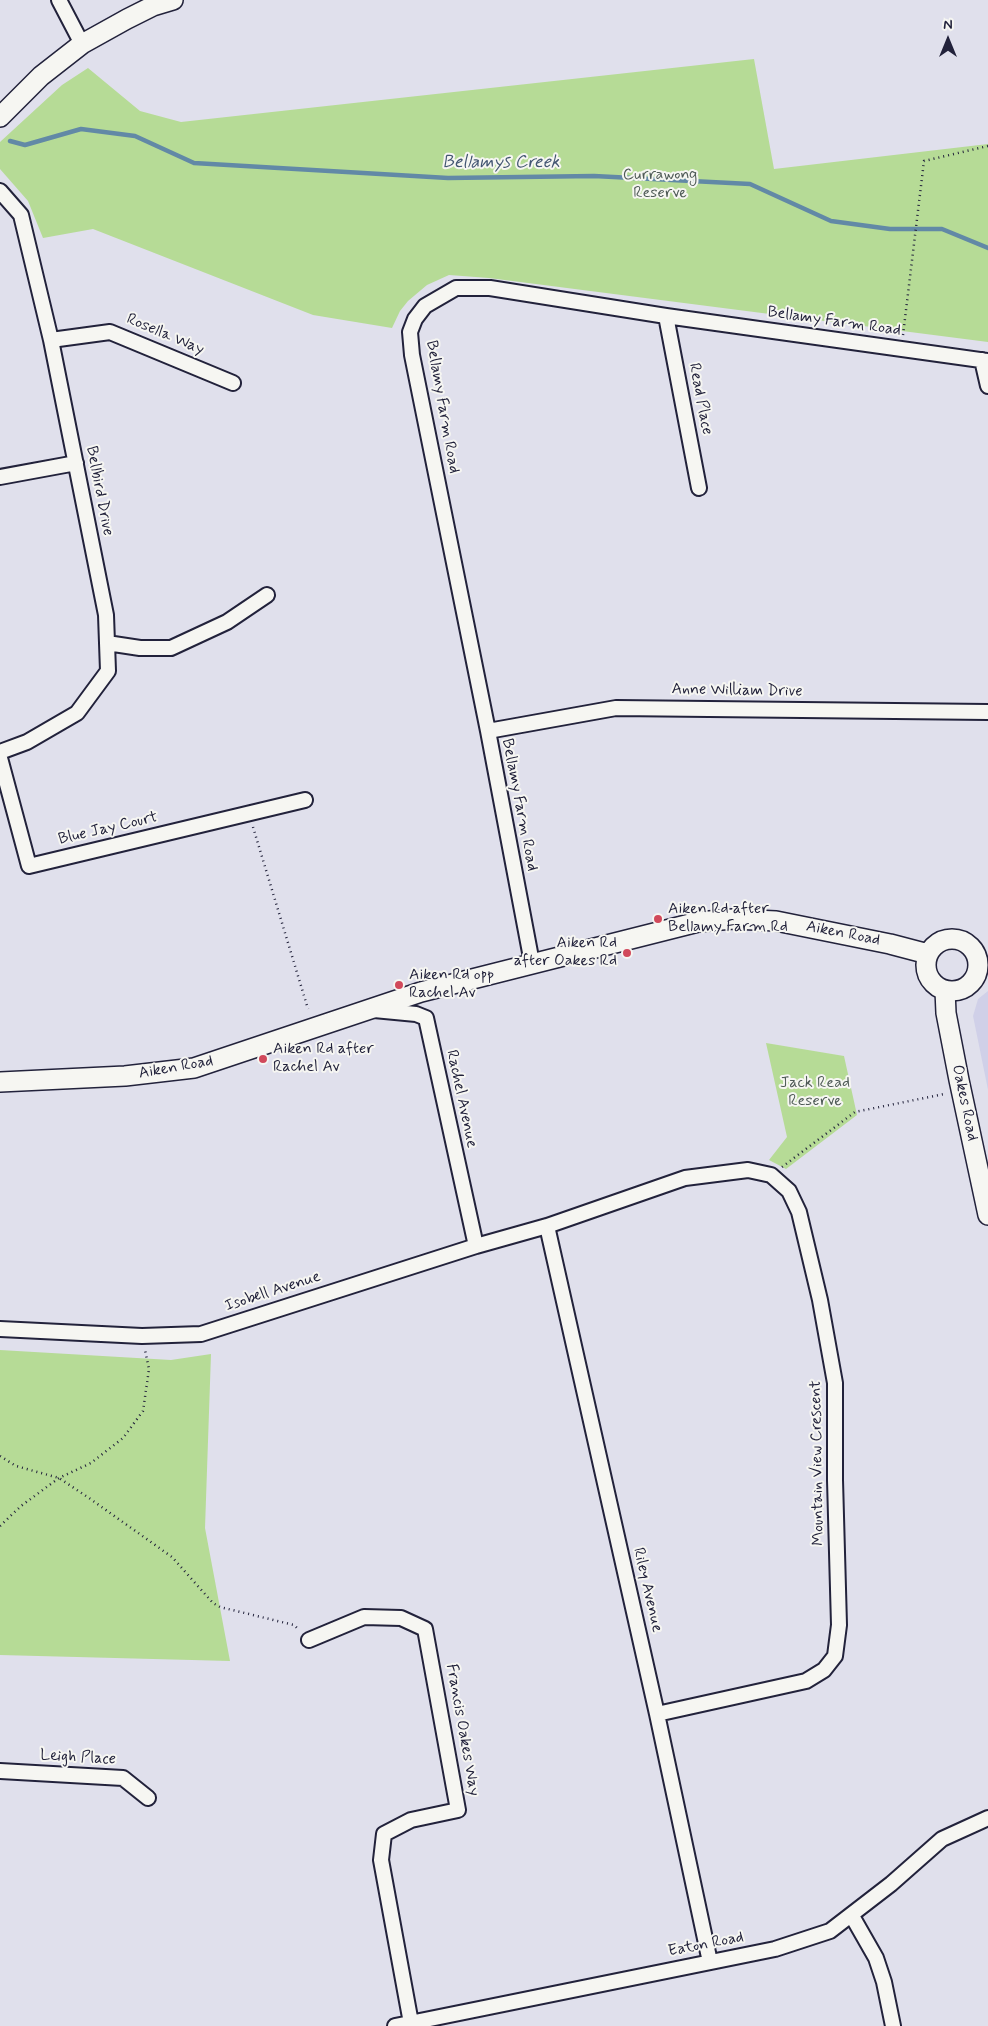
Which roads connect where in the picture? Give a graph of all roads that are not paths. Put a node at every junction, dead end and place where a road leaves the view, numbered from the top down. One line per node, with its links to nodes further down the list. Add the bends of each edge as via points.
1 (59, 0): 3 (street)
2 (173, 0): 3 (street, via 127,19)
3 (82, 44): 4 (street, via 41,76)
4 (0, 117)
5 (0, 191): 7 (street, Bellbird Drive, via 21,215)
6 (666, 316): 8 (street, Bellamy Farm Road); 13 (street, Read Place); 17 (street, Bellamy Farm Road, via 490,288 456,288 424,306 415,319 410,332 412,355)
7 (51, 340): 9 (street, Rosella Way, via 110,332); 11 (street, Bellbird Drive)
8 (985, 360): 10 (street)
9 (233, 383)
10 (988, 386)
11 (76, 463): 12 (street); 15 (street, Bellbird Drive, via 106,615)
12 (0, 477)
13 (699, 488)
14 (267, 595): 15 (street, via 227,622 171,648)
15 (107, 643): 18 (street, Bellbird Drive, via 108,671 77,713 27,742)
16 (988, 712): 17 (street, Anne William Drive, via 616,708)
17 (488, 731): 23 (street, Bellamy Farm Road)
18 (0, 752)
19 (0, 758): 20 (street, Blue Jay Court, via 29,866)
20 (304, 800)
21 (928, 954): 22 (street, via 934,945 951,938 969,944); 23 (street, Aiken Road, via 776,921 733,919 698,922); 24 (street, via 928,973 937,986)
22 (983, 960): 24 (street, via 972,982 964,988)
23 (532, 963): 25 (street, Aiken Road)
24 (945, 990): 27 (street, Oakes Road, via 946,1013)
25 (366, 1010): 26 (street, Aiken Road, via 194,1068 125,1076); 29 (street, Rachel Avenue, via 416,1014 426,1018)
26 (0, 1082)
27 (988, 1215)
28 (548, 1226): 29 (street, Isobell Avenue); 32 (street, Riley Avenue); 32 (street, Mountain View Crescent, via 685,1178 748,1170 771,1175 788,1191 798,1212 820,1300 835,1383 839,1625 835,1656 824,1670 806,1681)
29 (476, 1246): 30 (street, Isobell Avenue, via 201,1334 142,1336)
30 (0, 1329)
31 (309, 1640): 38 (street, Francis Oakes Way, via 364,1616 401,1618 425,1629 458,1810 411,1820 384,1834 382,1860)
32 (658, 1714): 37 (street, Riley Avenue)
33 (0, 1770): 34 (street, Leigh Place, via 123,1778)
34 (148, 1798)
35 (988, 1818): 36 (street, Eaton Road, via 942,1839)
36 (852, 1916): 37 (street, Eaton Road, via 830,1931 775,1949); 40 (street, via 876,1958)
37 (710, 1962): 38 (street, Eaton Road)
38 (411, 2023): 39 (street, Eaton Road)
39 (395, 2026)
40 (893, 2026)

